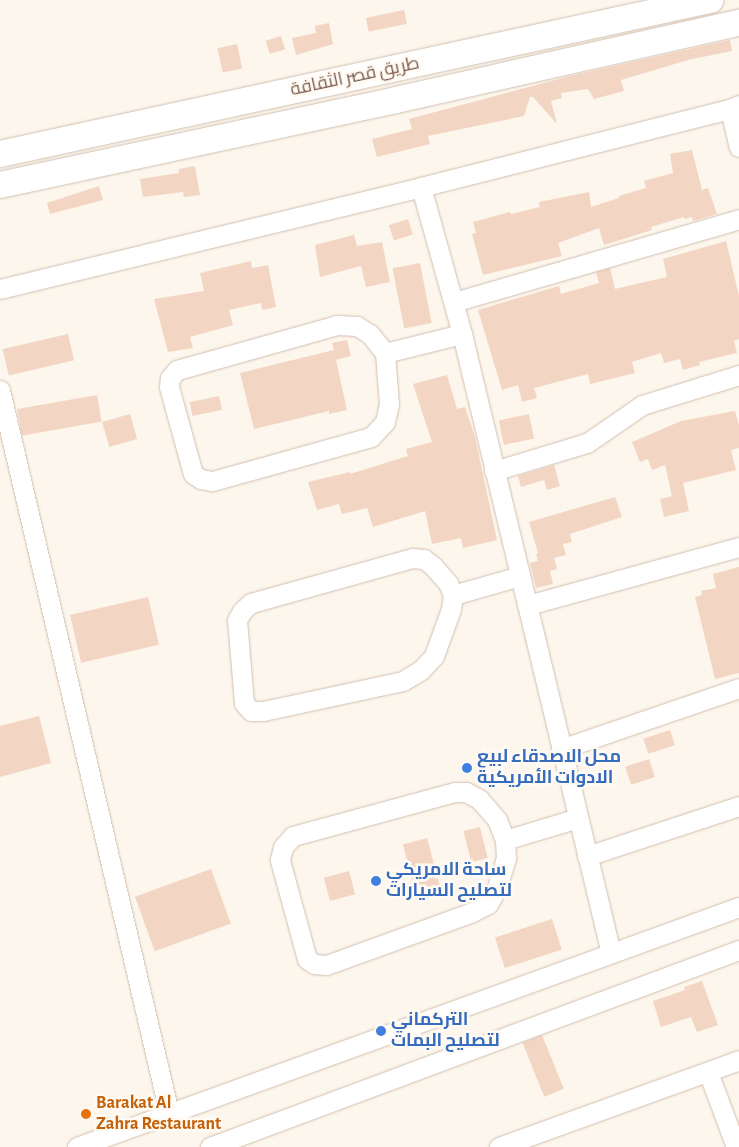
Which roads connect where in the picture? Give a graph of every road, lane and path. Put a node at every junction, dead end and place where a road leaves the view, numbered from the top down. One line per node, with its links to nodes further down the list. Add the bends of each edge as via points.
1 (710, 0): 5 (street, طريق قصر الثقافة)
2 (728, 25): 6 (street)
3 (734, 107): 4 (street); 7 (street)
4 (739, 148)
5 (0, 154)
6 (0, 185)
7 (421, 187): 9 (street); 10 (street)
8 (739, 219): 10 (street)
9 (0, 289)
10 (454, 302): 11 (street)
11 (462, 334): 12 (street); 15 (street)
12 (385, 352): 12 (street, via 370,334 357,326 337,325 177,370 170,378 169,387 193,474 212,481 371,437 385,422 389,404)
13 (739, 375): 15 (street, via 642,405 587,443)
14 (0, 390): 31 (street)
15 (494, 471): 17 (street)
16 (739, 547): 19 (street)
17 (520, 576): 18 (street); 19 (street)
18 (453, 595): 18 (street, via 448,583 433,566 424,559 412,558 251,603 237,620 244,703 251,710 262,711 403,681 421,670 434,656)
19 (528, 605): 21 (street)
20 (739, 688): 21 (street)
21 (561, 749): 23 (street)
22 (739, 806): 25 (street)
23 (578, 818): 24 (street); 25 (street)
24 (505, 840): 24 (street, via 497,820 479,799 466,792 455,792 293,836 283,847 280,860 306,959 326,965 488,904 497,888 506,858)
25 (587, 856): 28 (street)
26 (739, 907): 28 (street)
27 (739, 950): 32 (street)
28 (612, 953): 31 (street)
29 (739, 1060): 30 (street)
30 (708, 1072): 35 (street); 36 (street)
31 (169, 1112): 33 (street)
32 (235, 1143): 34 (street)
33 (77, 1147)
34 (210, 1147)
35 (499, 1147)
36 (736, 1147)

